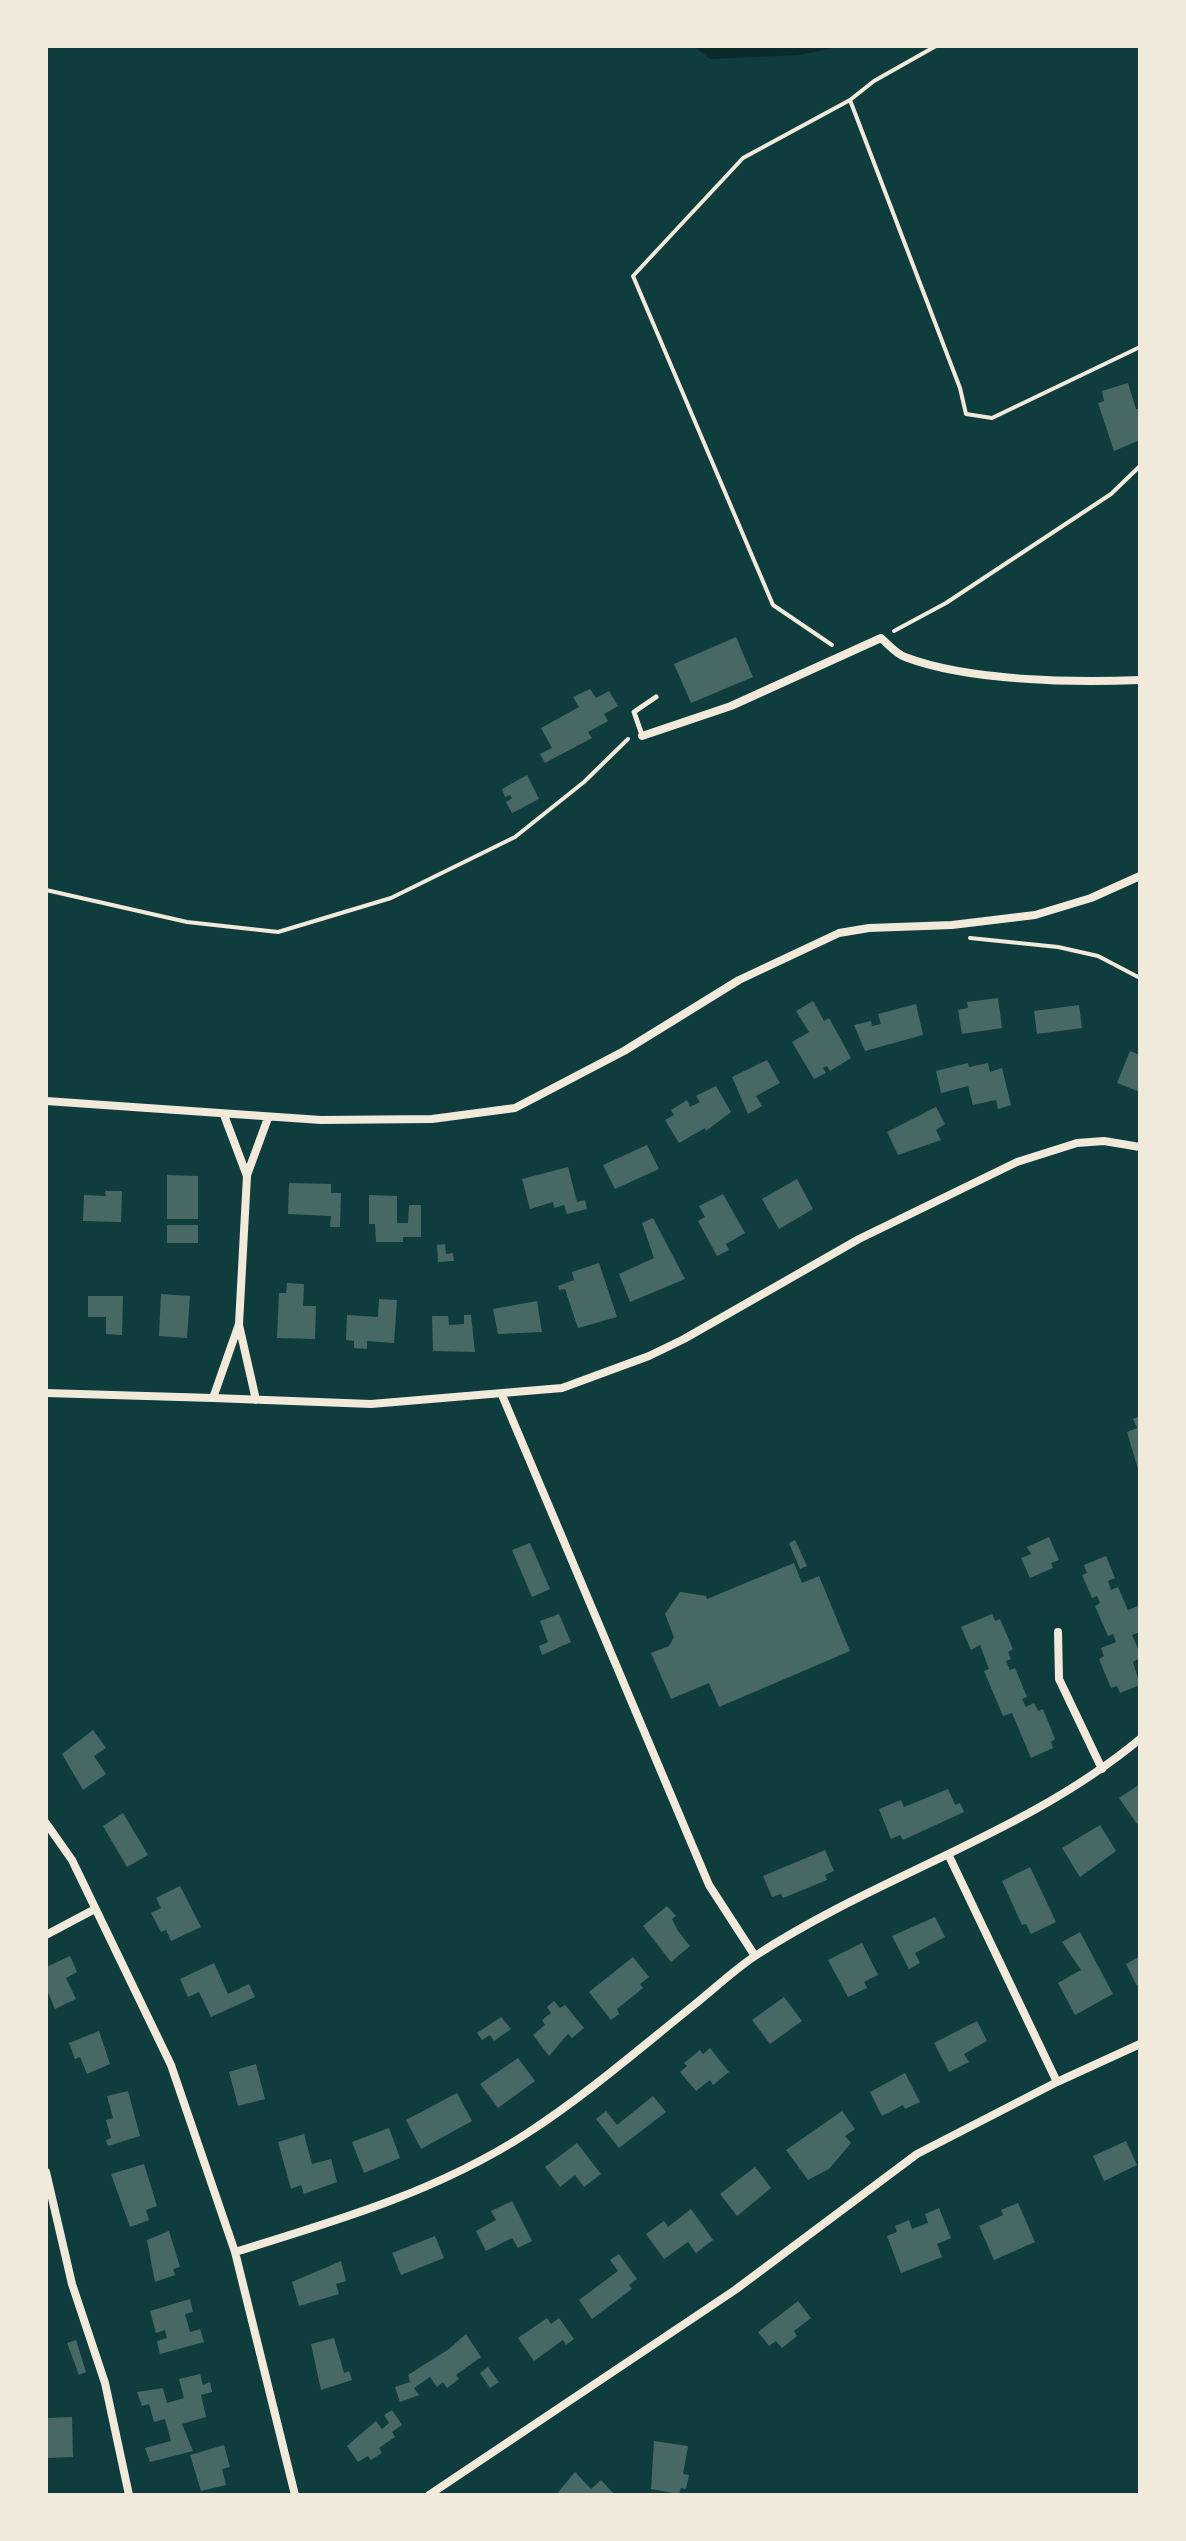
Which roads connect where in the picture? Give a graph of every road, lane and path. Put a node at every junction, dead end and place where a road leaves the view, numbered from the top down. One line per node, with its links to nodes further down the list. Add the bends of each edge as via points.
1 (936, 46): 2 (path)
2 (850, 100): 3 (path, via 966,414 992,418); 6 (path, via 743,158 633,276 773,605)
3 (1140, 347)
4 (1140, 466): 5 (path, via 1111,494 946,603)
5 (881, 638): 6 (street); 7 (street, via 903,657 978,673 1080,683)
6 (844, 653): 9 (street, via 731,706)
7 (1140, 680)
8 (656, 697): 9 (lane, via 634,712)
9 (642, 736): 11 (path, via 626,740 515,837 391,898 278,932 187,922)
10 (1140, 876): 12 (street, via 1035,915)
11 (46, 890)
12 (952, 925): 13 (path, via 974,940 1098,956); 16 (street, via 839,933 739,980 624,1051 515,1108 432,1119)
13 (1140, 978)
14 (46, 1101): 15 (street)
15 (224, 1115): 16 (street); 18 (street)
16 (268, 1118): 18 (street)
17 (1140, 1147): 21 (street, via 1077,1143 1017,1162 859,1239 649,1356 562,1388)
18 (247, 1176): 19 (street)
19 (239, 1324): 22 (street); 23 (street)
20 (46, 1393): 22 (street)
21 (502, 1395): 23 (street, via 371,1404); 31 (street, via 709,1885)
22 (213, 1398): 23 (street)
23 (256, 1400)
24 (1058, 1632): 26 (street, via 1059,1679)
25 (1140, 1739): 26 (street)
26 (1102, 1769): 28 (street)
27 (46, 1823): 29 (street, via 72,1860)
28 (949, 1856): 31 (street); 33 (street)
29 (95, 1909): 30 (street); 35 (street, via 171,2065)
30 (46, 1935)
31 (755, 1956): 35 (street, via 579,2096 471,2167 369,2211)
32 (1140, 2044): 33 (street)
33 (1057, 2082): 38 (street, via 917,2154 735,2290)
34 (46, 2172): 36 (street, via 72,2284 105,2383)
35 (235, 2252): 37 (street)
36 (129, 2495)
37 (295, 2495)
38 (429, 2495)

